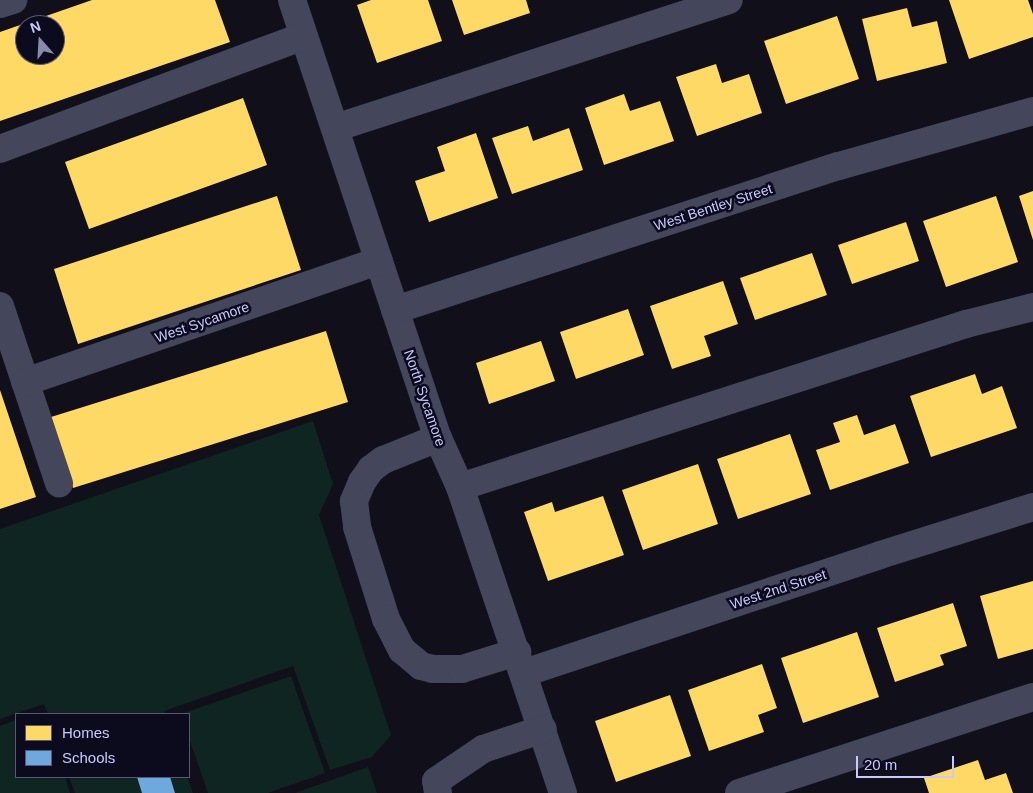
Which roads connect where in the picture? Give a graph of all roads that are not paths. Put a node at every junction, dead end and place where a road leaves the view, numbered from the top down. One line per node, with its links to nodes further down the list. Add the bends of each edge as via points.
1 (13, 0): 4 (street)
2 (292, 0): 5 (street, North Sycamore)
3 (729, 0): 7 (street)
4 (0, 4)
5 (304, 36): 7 (street, North Sycamore); 8 (street)
6 (1033, 111): 12 (street, West Bentley Street, via 839,166)
7 (335, 128): 9 (street, North Sycamore)
8 (0, 149)
9 (379, 261): 12 (street, North Sycamore); 13 (street, West Sycamore)
10 (0, 306): 13 (street)
11 (1033, 307): 16 (street, via 966,324)
12 (395, 310): 14 (street, North Sycamore)
13 (25, 382): 15 (street)
14 (438, 438): 16 (street, North Sycamore); 18 (street, West 2nd Street, via 383,460 362,482 354,501 357,527 386,619 402,650 421,666 462,669)
15 (58, 483)
16 (460, 487): 18 (street, North Sycamore)
17 (1033, 508): 18 (street, West 2nd Street)
18 (521, 662): 20 (street, North Sycamore)
19 (1033, 697): 23 (street)
20 (543, 729): 21 (street, via 483,749 436,781); 22 (street, North Sycamore)
21 (438, 793)
22 (563, 793)
23 (739, 793)

